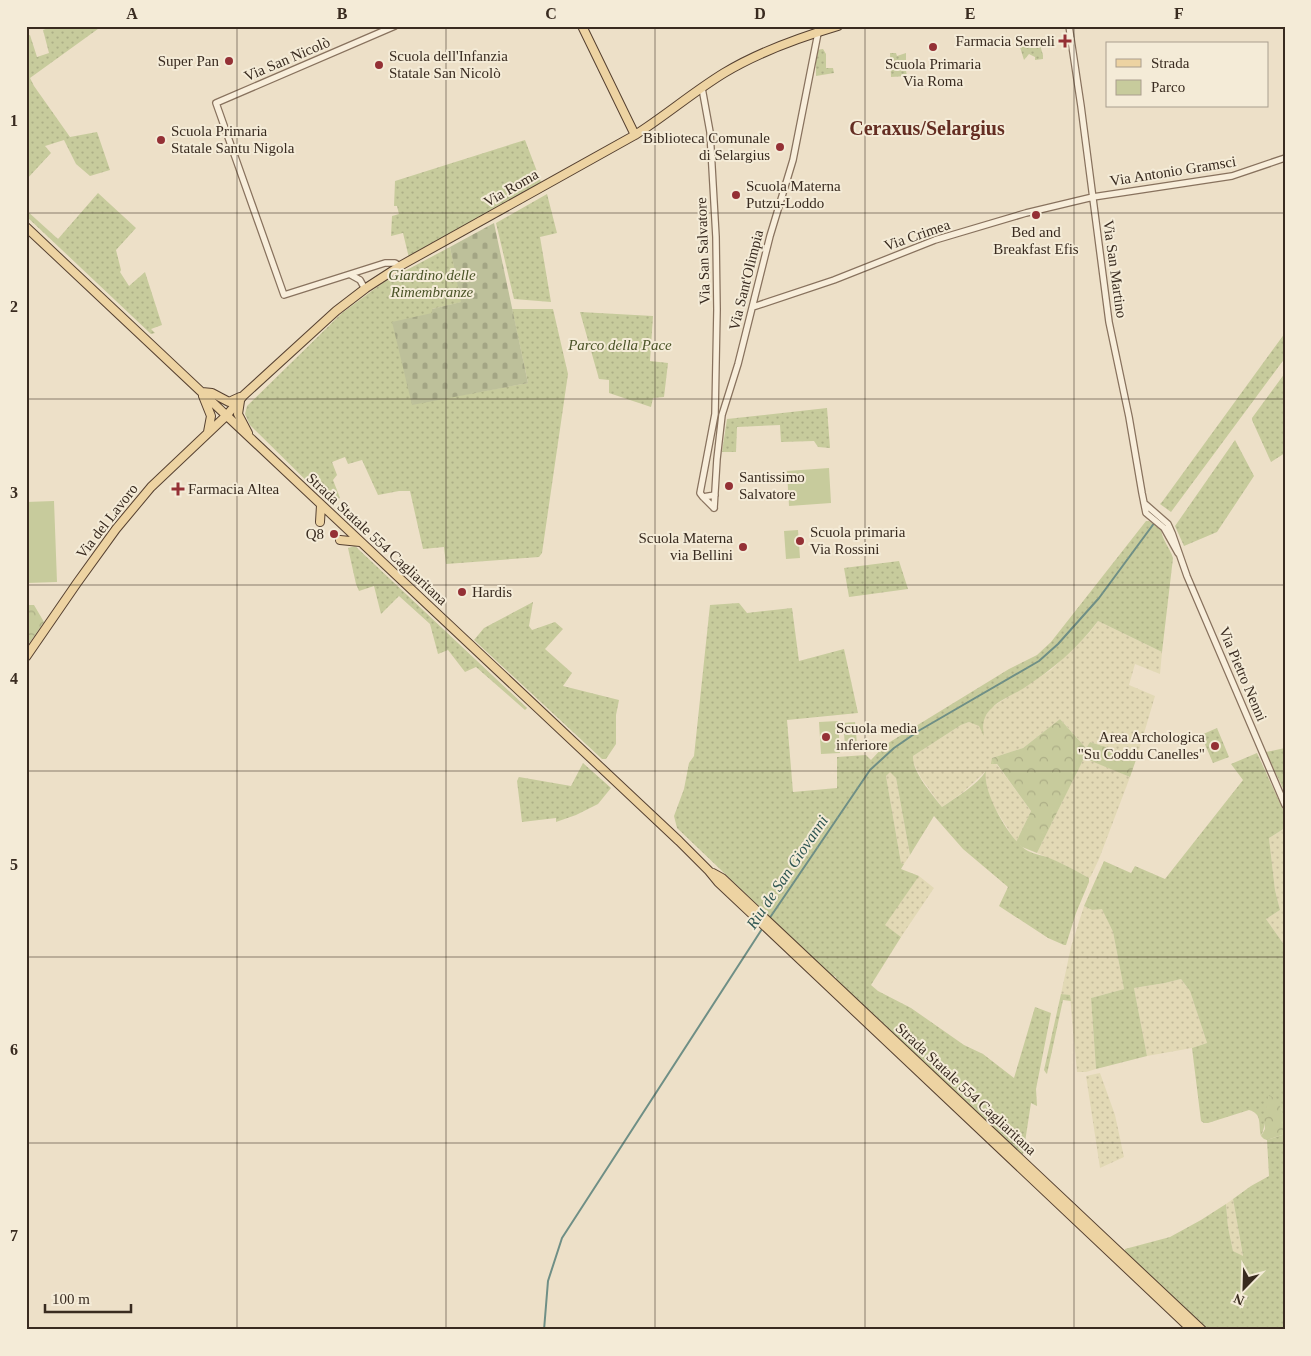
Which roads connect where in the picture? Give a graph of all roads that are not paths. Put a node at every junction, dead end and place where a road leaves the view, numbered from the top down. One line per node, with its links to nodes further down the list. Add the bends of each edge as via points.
1 (395, 26): 12 (street, Via San Nicolò, via 216,103 284,295)
2 (582, 26): 7 (main road)
3 (838, 26): 5 (main road, Via Roma)
4 (1069, 26): 9 (street, Via San Martino)
5 (818, 33): 6 (main road, Via Roma, via 756,56); 14 (street, Via Sant'Olimpia, via 793,160)
6 (702, 88): 7 (main road, Via Roma); 21 (street, Via San Salvatore, via 710,132 717,310 714,414 700,492)
7 (635, 135): 11 (main road, Via Roma)
8 (1285, 158): 9 (street, Via Antonio Gramsci, via 1232,176)
9 (1092, 196): 14 (street, Via Crimea, via 935,240 832,281); 22 (street, Via San Martino, via 1110,322)
10 (26, 227): 15 (main road, Strada Statale 554 Cagliaritana)
11 (398, 265): 12 (street, via 385,263); 13 (main road, Via Roma)
12 (351, 275): 13 (street, via 360,280)
13 (365, 289): 16 (main road, Via Roma, via 336,311)
14 (752, 307): 20 (street, Via Sant'Olimpia, via 722,414)
15 (202, 392): 16 (main road, via 212,393 229,402); 17 (main road, Strada Statale 554 Cagliaritana); 18 (main road, via 211,416)
16 (244, 395): 17 (main road, Via Roma); 19 (main road, via 238,414)
17 (226, 416): 18 (main road, Via del Lavoro); 19 (main road, Strada Statale 554 Cagliaritana)
18 (208, 432): 19 (main road, via 223,425 234,428); 27 (main road, Via del Lavoro, via 151,487 118,527)
19 (253, 442): 23 (main road, Strada Statale 554 Cagliaritana)
20 (715, 495): 21 (street); 21 (street, via 714,508)
21 (702, 497)
22 (1144, 503): 28 (street, Via Pietro Nenni, via 1149,513 1172,533)
23 (321, 505): 24 (main road); 26 (main road, Strada Statale 554 Cagliaritana)
24 (320, 522)
25 (340, 540): 26 (main road)
26 (360, 542): 29 (main road, Strada Statale 554 Cagliaritana)
27 (26, 657)
28 (1285, 805)
29 (709, 870): 30 (main road, Strada Statale 554 Cagliaritana, via 722,878); 30 (main road, Strada Statale 554 Cagliaritana, via 757,920)
30 (780, 936): 31 (main road, Strada Statale 554 Cagliaritana); 32 (main road, Strada Statale 554 Cagliaritana)
31 (1192, 1330)
32 (1202, 1330)

